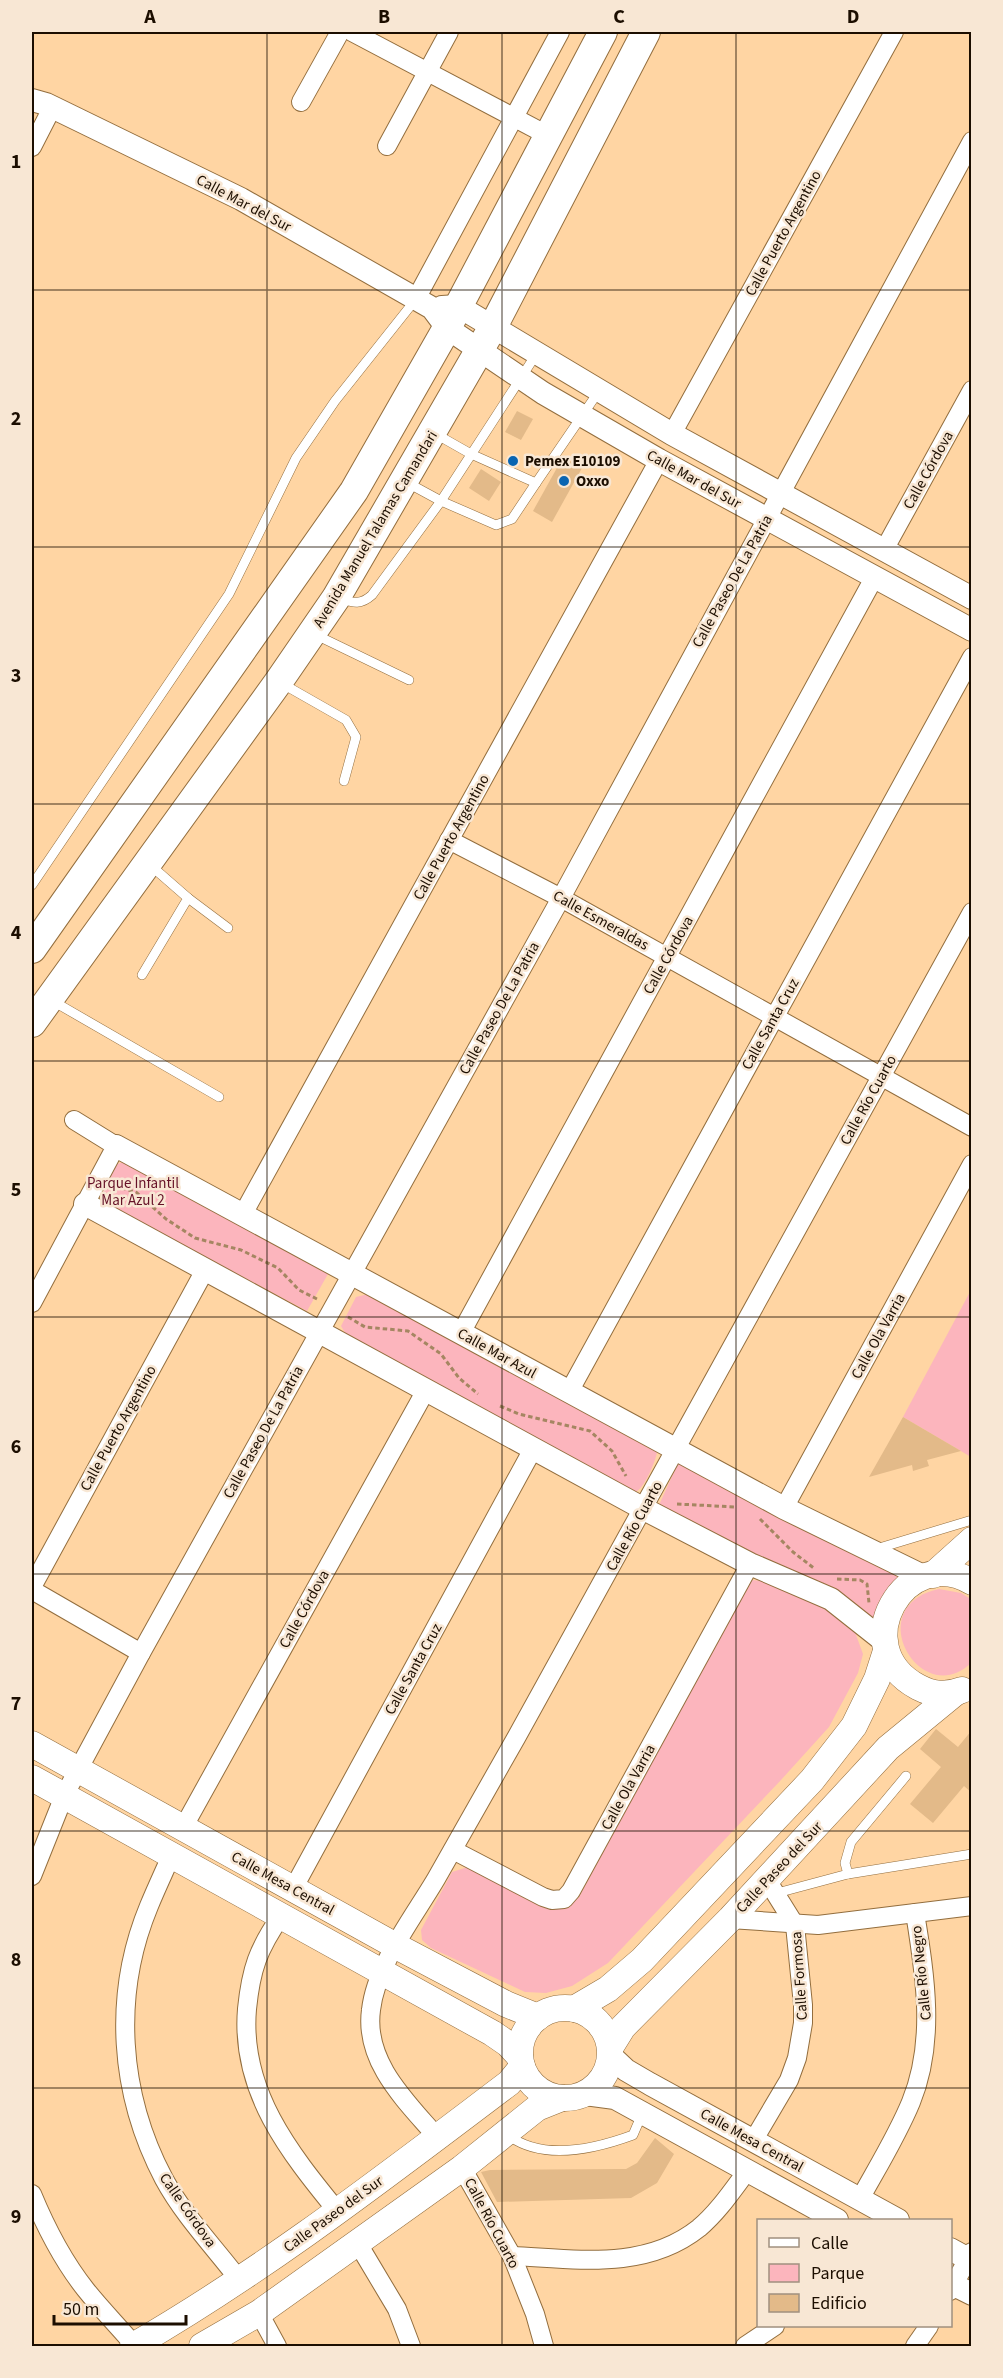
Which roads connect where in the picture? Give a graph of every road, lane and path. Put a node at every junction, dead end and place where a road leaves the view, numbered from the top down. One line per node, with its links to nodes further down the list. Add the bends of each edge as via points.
1 (340, 32): 9 (street)
2 (352, 32): 8 (street)
3 (449, 32): 8 (street)
4 (560, 32): 11 (street)
5 (603, 32): 12 (main road)
6 (646, 32): 17 (main road, Avenida Manuel Talamas Camandari)
7 (894, 32): 25 (street, Calle Puerto Argentino)
8 (428, 72): 11 (street); 14 (street)
9 (301, 102)
10 (42, 104): 15 (street); 16 (street, Calle Mar del Sur, via 241,199)
11 (514, 118): 12 (street); 16 (street)
12 (549, 136): 16 (main road)
13 (972, 141): 30 (street, Calle Paseo De La Patria)
14 (387, 146)
15 (32, 147)
16 (438, 310): 17 (street, Calle Mar del Sur); 18 (street, Calle Mar del Sur); 45 (lane, via 335,401 296,458 229,594); 50 (main road, via 354,490)
17 (494, 326): 18 (main road, Avenida Manuel Talamas Camandari); 19 (street, Calle Mar del Sur)
18 (479, 351): 20 (street, Calle Mar del Sur); 24 (main road, Avenida Manuel Talamas Camandari)
19 (537, 353): 20 (lane); 22 (street, Calle Mar del Sur)
20 (520, 377): 23 (street, Calle Mar del Sur); 26 (lane)
21 (972, 390): 33 (street, Calle Córdova)
22 (599, 391): 23 (lane); 25 (street, Calle Mar del Sur)
23 (582, 416): 27 (street, Calle Mar del Sur); 29 (lane)
24 (433, 432): 26 (lane); 28 (main road, Avenida Manuel Talamas Camandari)
25 (672, 434): 30 (street, Calle Mar del Sur)
26 (471, 454): 29 (lane); 31 (lane)
27 (659, 460): 32 (street, Calle Mar del Sur); 43 (street, Calle Puerto Argentino)
28 (404, 481): 31 (lane); 35 (main road, Avenida Manuel Talamas Camandari)
29 (536, 483): 31 (lane, via 512,519 504,524 496,525)
30 (780, 493): 32 (street, Calle Paseo De La Patria); 33 (street, Calle Mar del Sur)
31 (441, 501): 35 (lane, via 372,595 355,603)
32 (766, 519): 34 (street, Calle Mar del Sur); 47 (street, Calle Paseo De La Patria)
33 (884, 550): 36 (street, Calle Mar del Sur)
34 (874, 578): 37 (street, Calle Mar del Sur); 51 (street, Calle Córdova)
35 (336, 598): 38 (main road, Avenida Manuel Talamas Camandari)
36 (972, 598)
37 (972, 630)
38 (312, 633): 40 (lane); 41 (main road, Avenida Manuel Talamas Camandari)
39 (972, 657): 54 (street, Calle Santa Cruz)
40 (409, 680)
41 (279, 681): 42 (lane, via 346,720 356,737); 44 (main road, Avenida Manuel Talamas Camandari)
42 (344, 781)
43 (449, 840): 47 (street, Calle Esmeraldas); 64 (street, Calle Puerto Argentino)
44 (147, 863): 46 (lane); 53 (main road, Avenida Manuel Talamas Camandari)
45 (32, 885)
46 (188, 898): 49 (lane); 52 (lane)
47 (561, 898): 51 (street, Calle Esmeraldas); 66 (street, Calle Paseo De La Patria)
48 (972, 912): 56 (street, Calle Río Cuarto)
49 (228, 928)
50 (32, 949)
51 (667, 957): 54 (street, Calle Esmeraldas); 70 (street, Calle Córdova)
52 (142, 975)
53 (49, 999): 55 (main road, Avenida Manuel Talamas Camandari); 57 (lane)
54 (774, 1017): 56 (street, Calle Esmeraldas); 72 (street, Calle Santa Cruz)
55 (32, 1023)
56 (881, 1077): 59 (street, Calle Esmeraldas); 76 (street, Calle Río Cuarto)
57 (219, 1097)
58 (74, 1120): 60 (street, Calle Mar Azul)
59 (972, 1127)
60 (116, 1146): 62 (street); 64 (street, Calle Mar Azul)
61 (972, 1164): 79 (street, Calle Ola Varria)
62 (99, 1177): 63 (street); 68 (path, via 136,1192 195,1238 241,1250 278,1268 299,1290)
63 (85, 1204): 65 (street); 67 (street)
64 (243, 1214): 66 (street, Calle Mar Azul)
65 (205, 1270): 69 (street); 89 (street, Calle Puerto Argentino)
66 (352, 1274): 68 (street, Calle Paseo De La Patria); 70 (street, Calle Mar Azul)
67 (32, 1303)
68 (332, 1308): 69 (street, Calle Paseo De La Patria); 73 (path, via 365,1328 408,1331 441,1354 459,1378)
69 (319, 1332): 71 (street); 91 (street, Calle Paseo De La Patria)
70 (461, 1333): 72 (street, Calle Mar Azul)
71 (426, 1390): 75 (street); 98 (street, Calle Córdova)
72 (569, 1392): 76 (street, Calle Mar Azul)
73 (479, 1395)
74 (498, 1405): 77 (path, via 590,1431 612,1451 627,1479)
75 (533, 1449): 77 (street); 105 (street, Calle Santa Cruz)
76 (677, 1450): 77 (street, Calle Río Cuarto); 79 (street, Calle Mar Azul)
77 (648, 1502): 78 (path); 84 (street); 99 (street, Calle Río Cuarto)
78 (738, 1507)
79 (784, 1508): 83 (street, Calle Mar Azul)
80 (755, 1515): 85 (path)
81 (972, 1520): 83 (lane)
82 (972, 1540): 86 (main road)
83 (869, 1551): 86 (street, Calle Mar Azul)
84 (750, 1564): 90 (street, via 831,1599); 99 (street, Calle Ola Varria, via 564,1899 543,1897)
85 (819, 1571)
86 (929, 1576): 88 (main road, via 950,1575); 90 (main road, via 909,1585 895,1598)
87 (827, 1578): 90 (path, via 867,1584)
88 (972, 1582)
89 (32, 1589): 91 (street)
90 (881, 1641): 92 (main road, via 894,1668 907,1681 934,1694); 113 (main road, via 874,1687 854,1726 812,1780 642,1960 608,1989)
91 (141, 1653): 94 (street, Calle Paseo De La Patria)
92 (965, 1692): 104 (main road, Calle Paseo del Sur, via 888,1748)
93 (32, 1744): 94 (main road, Calle Mesa Central)
94 (78, 1770): 97 (street, Calle Paseo De La Patria); 98 (main road, Calle Mesa Central)
95 (906, 1776): 102 (lane, via 851,1842 845,1863)
96 (32, 1778): 97 (main road, Calle Mesa Central)
97 (64, 1796): 101 (main road, Calle Mesa Central); 103 (street, Calle Paseo De La Patria)
98 (183, 1828): 105 (main road, Calle Mesa Central)
99 (453, 1850): 111 (street, Calle Río Cuarto)
100 (972, 1854): 102 (lane)
101 (171, 1856): 108 (main road, Calle Mesa Central); 132 (street, Calle Córdova, via 148,1907 130,1977 124,2039 128,2076 142,2131 165,2180)
102 (848, 1874): 104 (lane)
103 (32, 1876)
104 (772, 1887): 109 (main road, Calle Paseo del Sur); 110 (street, Calle Formosa)
105 (293, 1889): 111 (main road, Calle Mesa Central)
106 (972, 1906): 107 (street)
107 (915, 1913): 110 (street); 125 (street, Calle Río Negro, via 927,2005 921,2063 911,2102)
108 (281, 1916): 112 (main road, Calle Mesa Central); 126 (street, via 264,1941 251,1979 246,2027 249,2060 262,2102 281,2136)
109 (730, 1919): 110 (street); 115 (main road, Calle Paseo del Sur, via 623,2027)
110 (795, 1925): 121 (street, Calle Formosa, via 802,2035 789,2080)
111 (396, 1946): 112 (street, Calle Río Cuarto); 114 (main road, Calle Mesa Central)
112 (381, 1972): 116 (main road, Calle Mesa Central, via 492,2033 508,2044); 120 (street, Calle Río Cuarto, via 371,2008 375,2050 393,2085)
113 (574, 2009): 114 (main road, via 555,2009); 115 (main road, via 594,2019 607,2037)
114 (538, 2017): 116 (main road, via 521,2042)
115 (610, 2052): 117 (main road, via 605,2074 593,2088); 121 (street, Calle Mesa Central, via 626,2070)
116 (521, 2062): 117 (main road, via 541,2091); 120 (main road, Calle Paseo del Sur, via 509,2083)
117 (573, 2096): 118 (street, Calle Mesa Central, via 615,2098); 119 (main road, via 537,2108)
118 (642, 2114): 119 (lane, via 633,2134 602,2145 534,2150); 123 (street, Calle Mesa Central)
119 (506, 2133): 122 (main road)
120 (437, 2137): 126 (main road, Calle Paseo del Sur)
121 (753, 2141): 125 (street, Calle Mesa Central)
122 (462, 2168): 129 (main road); 131 (street, Calle Río Cuarto)
123 (747, 2171): 127 (street, Calle Mesa Central); 131 (street, via 700,2228 653,2254 603,2260)
124 (32, 2194): 137 (street, via 69,2266)
125 (860, 2199): 128 (street, Calle Mesa Central)
126 (338, 2212): 132 (main road, Calle Paseo del Sur)
127 (835, 2219)
128 (896, 2219)
129 (357, 2242): 134 (main road); 140 (street, via 398,2309)
130 (965, 2255): 133 (street)
131 (512, 2256): 141 (street, Calle Río Cuarto)
132 (240, 2281): 137 (main road, Calle Paseo del Sur)
133 (957, 2288)
134 (259, 2313): 138 (main road); 139 (street)
135 (772, 2327): 142 (street)
136 (928, 2327): 143 (street)
137 (134, 2346)
138 (202, 2346)
139 (277, 2346)
140 (411, 2346)
141 (544, 2346)
142 (745, 2346)
143 (915, 2346)

